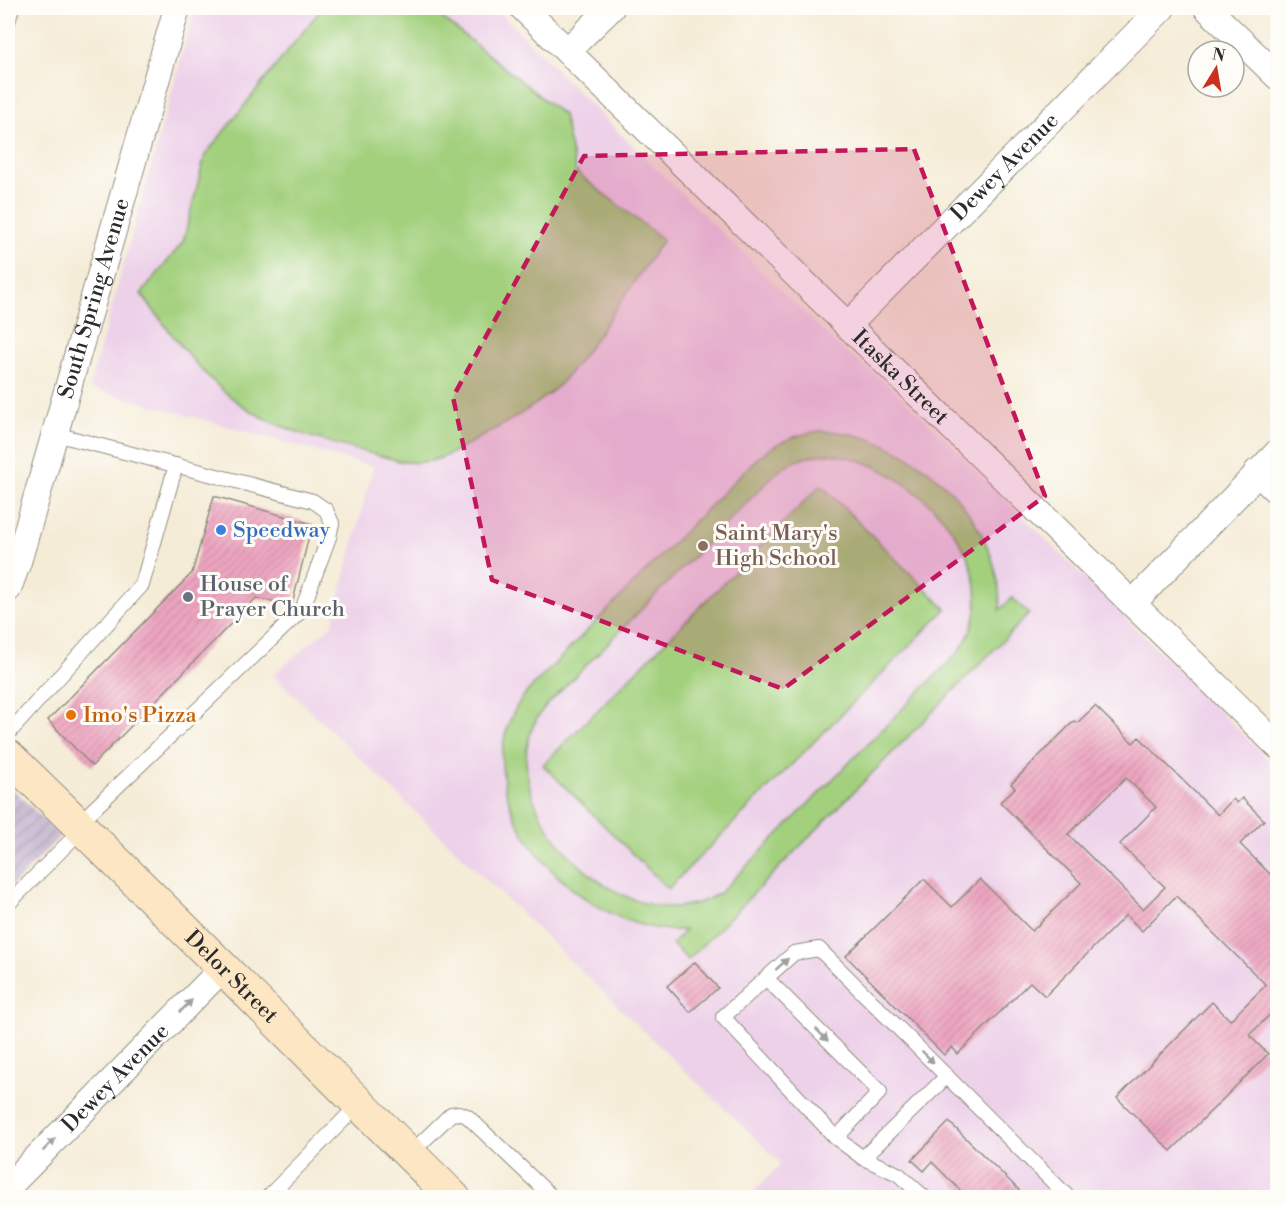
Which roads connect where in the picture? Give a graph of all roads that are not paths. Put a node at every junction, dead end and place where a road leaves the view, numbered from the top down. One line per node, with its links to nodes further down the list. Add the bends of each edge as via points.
1 (12, 8): 7 (lane)
2 (177, 8): 11 (street, South Spring Avenue)
3 (523, 8): 8 (street, Itaska Street)
4 (611, 8): 8 (street)
5 (1162, 8): 10 (street, Dewey Avenue)
6 (1207, 8): 9 (street)
7 (8, 22)
8 (567, 51): 10 (street, Itaska Street)
9 (1278, 77)
10 (847, 326): 17 (street, Itaska Street)
11 (55, 434): 13 (lane); 16 (street, South Spring Avenue)
12 (1278, 452): 14 (street)
13 (176, 465): 18 (lane, via 142,585); 21 (lane, via 313,501 326,510 332,523 329,537 302,610)
14 (1257, 472): 15 (street); 17 (street)
15 (1278, 492)
16 (8, 589)
17 (1133, 603): 19 (street, Itaska Street)
18 (8, 734)
19 (1278, 746)
20 (8, 756): 21 (street, Delor Street)
21 (80, 826): 22 (lane); 23 (street, Delor Street)
22 (8, 904)
23 (222, 969): 26 (street, Delor Street); 30 (street, Dewey Avenue, one-way to 23)
24 (766, 978): 25 (lane, one-way to 25, via 794,953 819,949); 27 (lane, via 723,1017); 27 (lane, one-way to 27, via 880,1092)
25 (947, 1076): 29 (lane); 35 (lane)
26 (359, 1104): 28 (street, Delor Street); 31 (lane)
27 (836, 1138): 29 (lane)
28 (410, 1154): 32 (street, Delor Street); 33 (lane, via 451,1114 459,1113 467,1116)
29 (863, 1158): 34 (lane, via 898,1174)
30 (8, 1186)
31 (267, 1197)
32 (454, 1197)
33 (553, 1197)
34 (925, 1197)
35 (1069, 1197)

